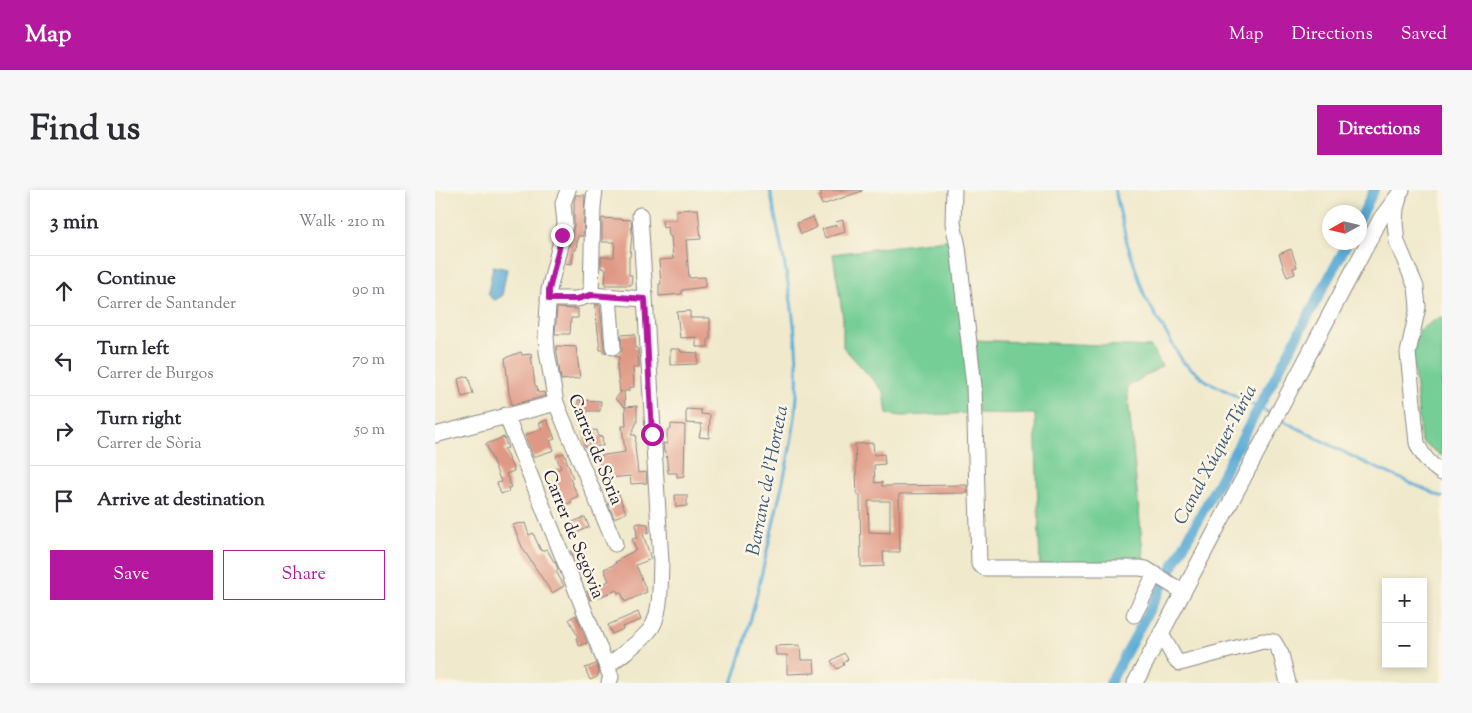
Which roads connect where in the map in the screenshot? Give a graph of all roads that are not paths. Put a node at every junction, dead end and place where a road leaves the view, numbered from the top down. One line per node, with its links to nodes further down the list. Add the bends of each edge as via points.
1 (568, 190): 8 (street, Carrer de Sòria, via 563,203 565,224)
2 (595, 190): 6 (street)
3 (955, 190): 16 (street, via 953,223 975,386 979,564 985,568 1140,568)
4 (1402, 190): 14 (street, via 1396,208 1397,242 1416,287 1418,306 1408,354 1417,443 1421,454); 17 (street, via 1381,218)
5 (640, 215): 9 (street)
6 (591, 295): 7 (street); 8 (street, via 577,299)
7 (609, 296): 9 (street); 10 (street)
8 (549, 299): 11 (street, Carrer de Sòria, via 546,336)
9 (645, 299): 20 (street, via 661,562 658,605 649,631)
10 (613, 348)
11 (555, 403): 12 (street); 15 (street, Carrer de Sòria)
12 (506, 415): 13 (street); 20 (street, Carrer de Segòvia)
13 (435, 434)
14 (1442, 473)
15 (615, 544)
16 (1156, 576): 17 (street); 18 (street)
17 (1183, 592): 19 (street)
18 (1134, 615)
19 (1161, 634): 22 (street); 23 (street, via 1175,660 1180,662 1263,641 1274,642 1281,654)
20 (607, 667): 21 (street, Carrer de Segòvia, via 611,677)
21 (609, 683)
22 (1135, 683)
23 (1288, 683)

